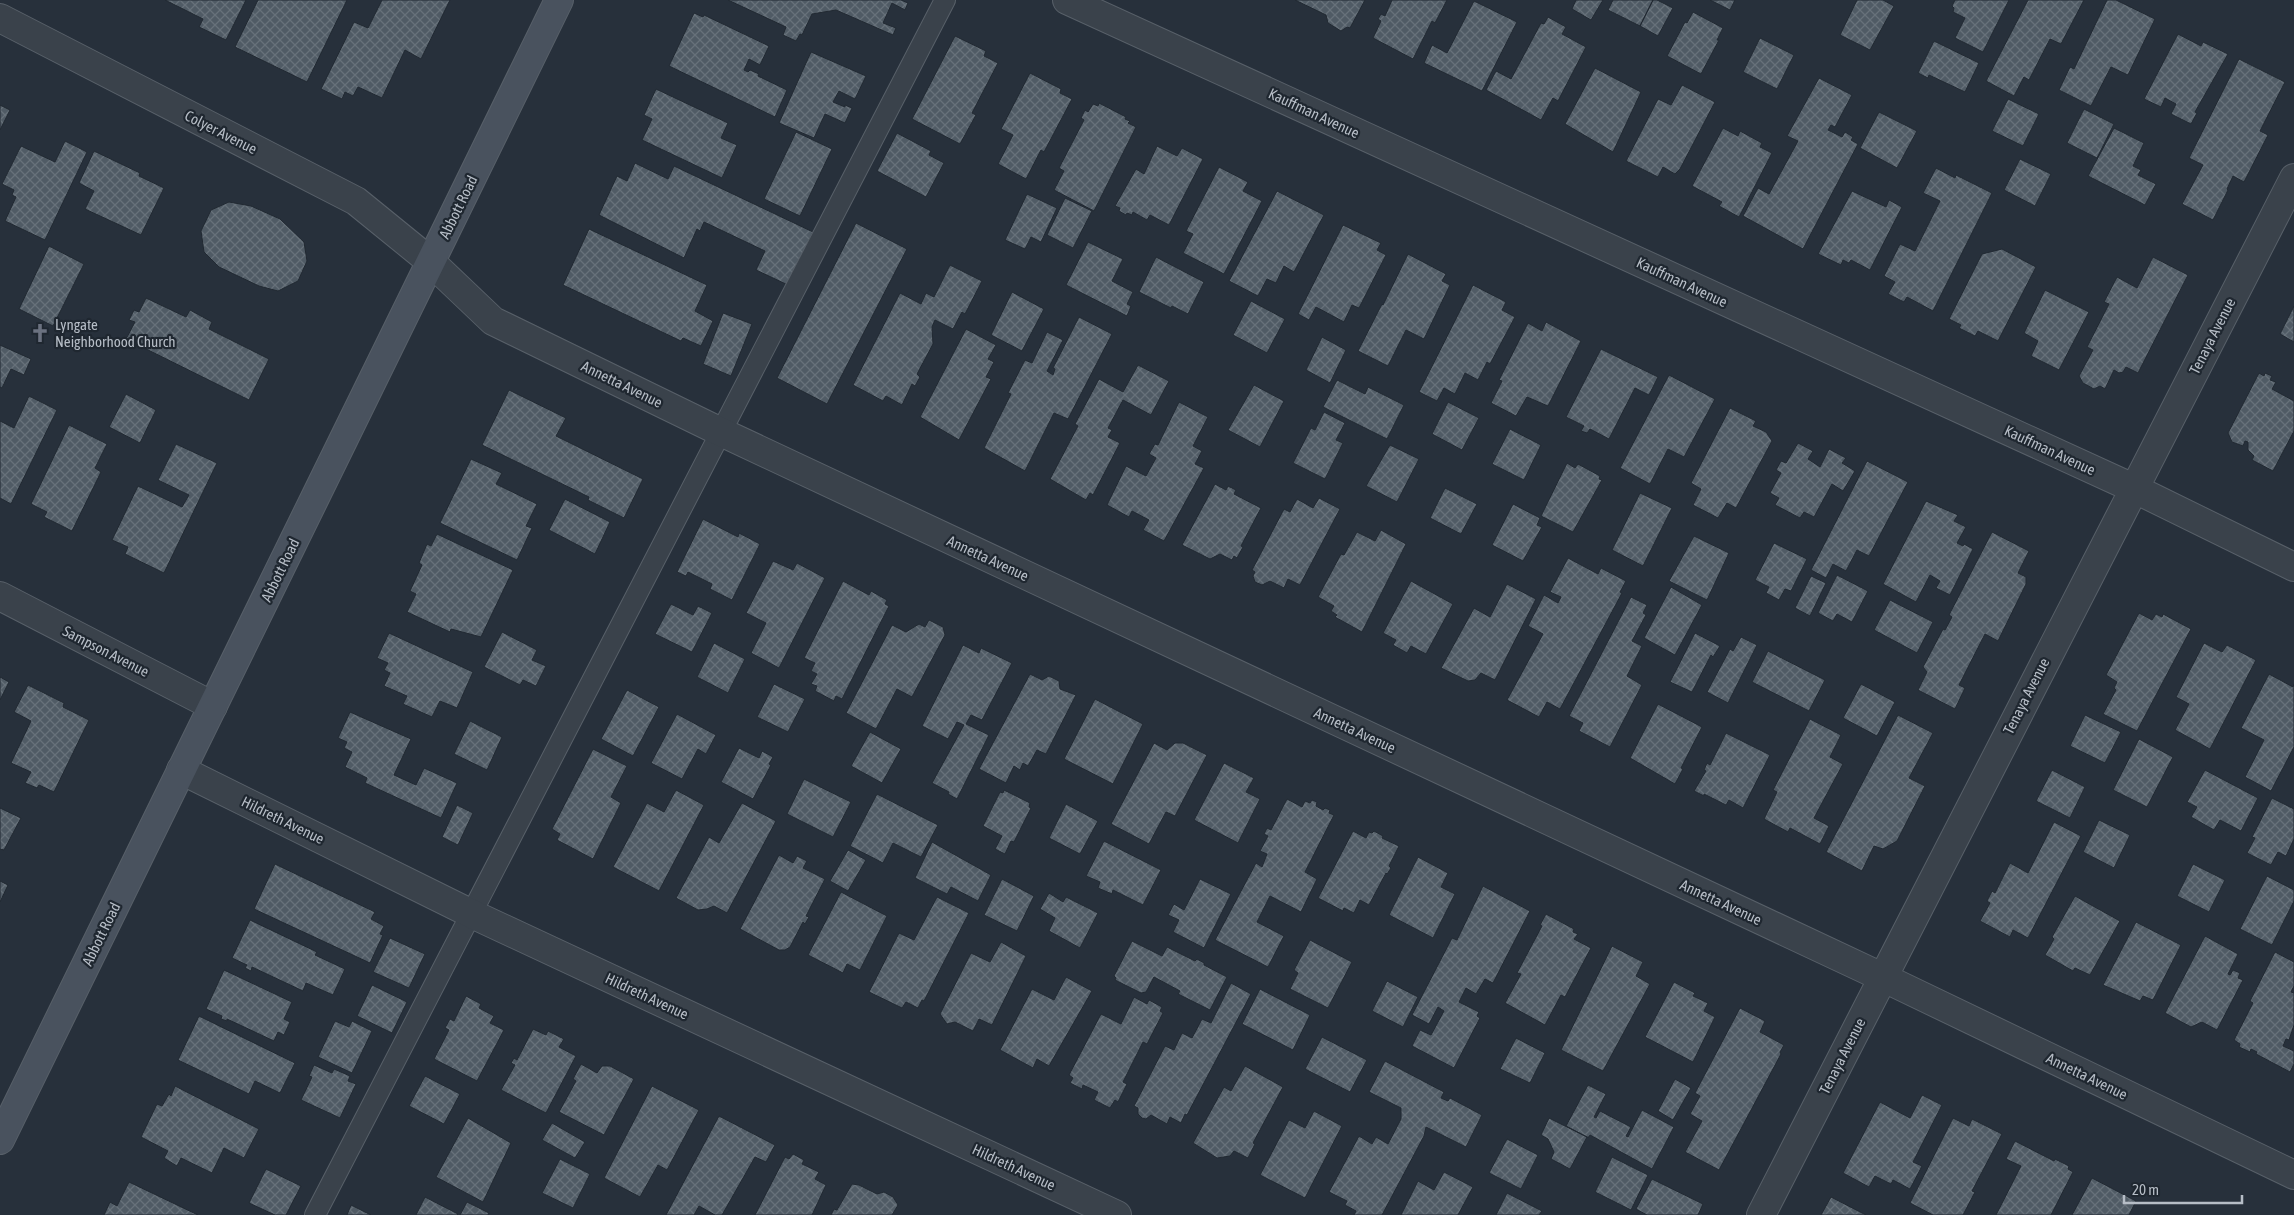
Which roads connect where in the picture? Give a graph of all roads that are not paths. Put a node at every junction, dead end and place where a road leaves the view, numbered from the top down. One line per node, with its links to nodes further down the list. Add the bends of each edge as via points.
1 (559, 0): 6 (street, Abbott Road)
2 (945, 0): 7 (lane)
3 (1067, 0): 8 (street, Kauffman Avenue)
4 (0, 18): 6 (street, Colyer Avenue, via 356,201)
5 (2294, 178): 8 (street, Tenaya Avenue)
6 (431, 262): 7 (street, Annetta Avenue, via 492,321); 11 (street, Abbott Road)
7 (721, 432): 13 (lane); 14 (street, Annetta Avenue)
8 (2133, 488): 9 (street, Kauffman Avenue); 14 (street, Tenaya Avenue)
9 (2294, 567)
10 (0, 596): 11 (street, Sampson Avenue)
11 (213, 706): 12 (street, Abbott Road)
12 (181, 770): 13 (street, Hildreth Avenue); 15 (street, Abbott Road)
13 (472, 914): 17 (lane); 18 (street, Hildreth Avenue)
14 (1882, 977): 16 (street, Annetta Avenue); 19 (street, Tenaya Avenue)
15 (0, 1140)
16 (2294, 1175)
17 (315, 1215)
18 (1117, 1215)
19 (1760, 1215)

